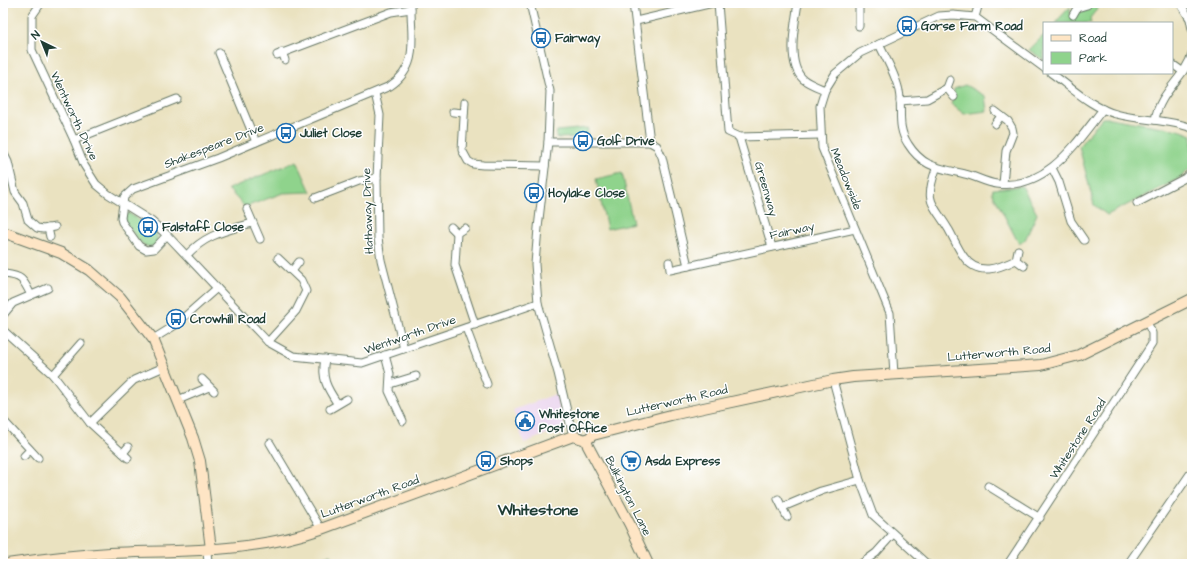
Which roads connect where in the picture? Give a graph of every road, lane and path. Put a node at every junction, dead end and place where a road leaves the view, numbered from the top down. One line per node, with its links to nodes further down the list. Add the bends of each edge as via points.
1 (41, 3): 45 (street, Wentworth Drive, via 32,16 32,50)
2 (530, 3): 47 (street, via 550,91)
3 (633, 3): 16 (street)
4 (713, 3): 16 (street)
5 (718, 3): 44 (street, via 727,129 732,135)
6 (798, 3): 29 (street, via 793,51 795,68 808,82)
7 (859, 3): 17 (street, via 862,18)
8 (978, 3): 14 (street)
9 (1180, 3): 15 (street)
10 (1076, 5): 11 (street); 13 (street)
11 (1087, 5)
12 (411, 6): 22 (street, via 280,53); 30 (street, Shakespeare Drive, via 412,56 407,70 399,80)
13 (1073, 15)
14 (975, 17): 19 (street, via 939,16); 24 (street)
15 (1191, 18): 18 (street)
16 (636, 21): 48 (street)
17 (859, 26)
18 (1192, 28)
19 (879, 44): 29 (street, via 860,53 835,74); 33 (street, via 897,85)
20 (219, 53): 46 (street)
21 (1192, 53): 25 (street)
22 (285, 60)
23 (1173, 65): 25 (street)
24 (1043, 67)
25 (1182, 71): 40 (street, via 1161,101)
26 (1052, 74): 35 (street)
27 (950, 80): 28 (street)
28 (947, 88): 31 (street); 33 (street, via 927,99)
29 (825, 90): 43 (street, via 820,106)
30 (375, 93): 46 (street, Shakespeare Drive); 54 (street, Hathaway Drive, via 380,115)
31 (954, 97)
32 (177, 100): 45 (street)
33 (900, 101): 52 (street, via 899,118 905,139 920,158)
34 (465, 102): 38 (street)
35 (1103, 109): 40 (street, via 1130,118); 51 (street)
36 (995, 111): 39 (street)
37 (453, 112): 38 (street)
38 (464, 113): 50 (street, via 462,150 468,161 483,165)
39 (1001, 116): 41 (street); 55 (street, via 1008,121 1012,133 1006,151)
40 (1155, 120): 42 (street)
41 (995, 124)
42 (1192, 128)
43 (820, 135): 44 (street, Meadowside); 63 (street, Meadowside, via 822,148)
44 (739, 137): 70 (street, Greenway)
45 (74, 140): 57 (street, Wentworth Drive, via 84,165 96,184)
46 (256, 142): 57 (street, Shakespeare Drive, via 133,189 124,197)
47 (548, 142): 48 (street); 50 (street)
48 (650, 142): 78 (street, via 660,149)
49 (3, 152): 68 (street, via 15,192 23,203 28,220 37,228 52,227)
50 (546, 166): 86 (street, via 535,264)
51 (1052, 168): 55 (street, via 1025,182); 64 (street, via 1064,195 1071,221 1082,237)
52 (936, 169): 55 (street); 74 (street, via 930,193 932,207 964,258 976,266 993,270)
53 (1192, 172): 58 (street)
54 (377, 178): 56 (street, via 359,181); 95 (street, Hathaway Drive, via 381,260)
55 (1003, 184)
56 (315, 198)
57 (122, 203): 67 (street, Wentworth Drive); 67 (street, via 122,222 139,246 146,250 154,249)
58 (1137, 203)
59 (247, 209): 60 (street)
60 (252, 223): 69 (street); 72 (street, via 211,235)
61 (451, 227): 66 (street)
62 (465, 228): 66 (street)
63 (855, 229): 70 (street, Fairway); 99 (street, Meadowside, via 890,314)
64 (1086, 230)
65 (3, 232): 92 (main road, via 61,253 89,270 120,297)
66 (457, 233): 89 (street, via 455,265)
67 (168, 235): 72 (street, Wentworth Drive)
68 (50, 237)
69 (260, 239)
70 (772, 247): 78 (street, Fairway)
71 (1018, 250): 74 (street)
72 (187, 255): 83 (street, Wentworth Drive)
73 (278, 258): 80 (street)
74 (1016, 260): 79 (street)
75 (300, 262): 80 (street)
76 (669, 262): 78 (street, Fairway, via 670,270)
77 (5, 266): 81 (street)
78 (688, 266)
79 (1024, 266)
80 (292, 271): 93 (street, via 306,287 305,296 296,311)
81 (4, 275): 84 (street, via 18,276)
82 (48, 288): 84 (street)
83 (218, 288): 92 (street, via 174,326); 93 (street, Wentworth Drive)
84 (31, 295): 87 (street, via 13,303)
85 (1192, 300): 88 (main road, Lutterworth Road)
86 (538, 303): 89 (street, Wentworth Drive); 113 (street)
87 (3, 315)
88 (1147, 322): 99 (main road, Lutterworth Road, via 1079,354 1041,364); 126 (street, Whitestone Road, via 1152,333 1152,344)
89 (475, 325): 90 (street, Wentworth Drive)
90 (466, 328): 95 (street, Wentworth Drive); 105 (street)
91 (3, 330): 100 (street)
92 (153, 339): 98 (main road)
93 (268, 342): 97 (street, Wentworth Drive, via 293,356)
94 (77, 344): 100 (street)
95 (404, 349): 96 (street, Wentworth Drive)
96 (385, 355): 97 (street, Wentworth Drive, via 362,363); 104 (street)
97 (326, 359): 108 (street, via 323,369 324,381)
98 (164, 367): 107 (main road); 112 (street, via 134,380)
99 (894, 374): 103 (main road, Lutterworth Road)
100 (52, 375): 112 (street)
101 (416, 376): 104 (street)
102 (202, 379): 107 (street, via 211,389)
103 (833, 380): 114 (main road, Lutterworth Road, via 671,415 593,435); 121 (street)
104 (390, 384): 111 (street, via 389,391)
105 (487, 384)
106 (347, 399): 108 (street)
107 (178, 400): 129 (main road, via 200,461)
108 (337, 404): 109 (street)
109 (330, 409)
110 (3, 421): 117 (street)
111 (403, 421)
112 (90, 423): 116 (street, via 125,456)
113 (573, 436): 114 (main road); 127 (main road, Lutterworth Road)
114 (586, 440): 133 (main road, Bulkington Lane)
115 (270, 443): 127 (street)
116 (128, 447)
117 (30, 450): 118 (street); 119 (street)
118 (24, 456)
119 (38, 458)
120 (1192, 472): 137 (street)
121 (860, 480): 124 (street, via 821,491); 128 (street, via 873,515)
122 (988, 486): 126 (street)
123 (778, 499): 124 (street)
124 (783, 508): 125 (street)
125 (787, 517)
126 (1040, 518): 136 (street, Whitestone Road)
127 (320, 529): 129 (main road, Lutterworth Road, via 284,540)
128 (893, 534): 134 (street); 135 (street)
129 (209, 550): 130 (main road, Lutterworth Road); 132 (street)
130 (61, 560): 131 (main road, Lutterworth Road)
131 (7, 564)
132 (208, 564)
133 (648, 564)
134 (862, 564)
135 (927, 564)
136 (1008, 564)
137 (1128, 564)

